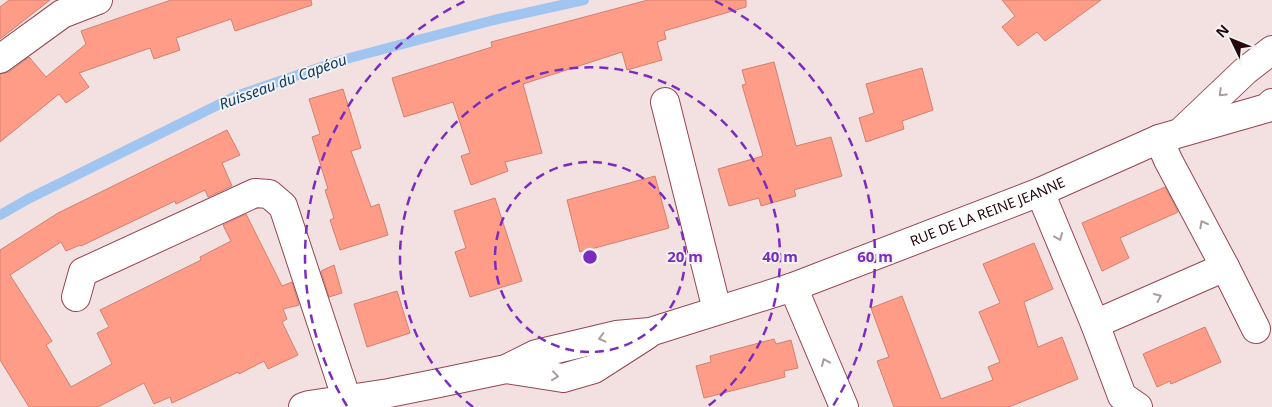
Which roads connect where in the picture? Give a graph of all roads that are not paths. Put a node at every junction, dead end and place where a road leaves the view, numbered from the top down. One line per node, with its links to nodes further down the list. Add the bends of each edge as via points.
1 (98, 0): 3 (street, via 62,14)
2 (1272, 50): 4 (street, RUE DE LA REINE JEANNE)
3 (0, 58)
4 (1245, 71): 6 (street, RUE DE LA REINE JEANNE); 7 (street, RUE DE LA REINE JEANNE, one-way to 7)
5 (665, 102): 12 (street)
6 (1269, 106): 7 (street, RUE DE LA REINE JEANNE)
7 (1170, 136): 8 (street, RUE DE LA REINE JEANNE); 9 (street, one-way to 7, via 1168,160)
8 (1040, 192): 10 (street, RUE DE LA REINE JEANNE); 13 (street, one-way to 13)
9 (1226, 267): 13 (street, one-way to 9); 14 (street)
10 (793, 287): 12 (street, RUE DE LA REINE JEANNE); 18 (street, one-way to 10)
11 (76, 297): 15 (street, via 83,272 255,192 269,194 283,206)
12 (717, 310): 16 (street, RUE DE LA REINE JEANNE, via 650,332 594,369 563,378 506,369)
13 (1095, 324): 19 (street, via 1122,396)
14 (1256, 329)
15 (347, 400): 16 (street, RUE DE LA REINE JEANNE); 17 (street, RUE DE LA REINE JEANNE)
16 (390, 400)
17 (303, 407)
18 (844, 407)
19 (1138, 407)

